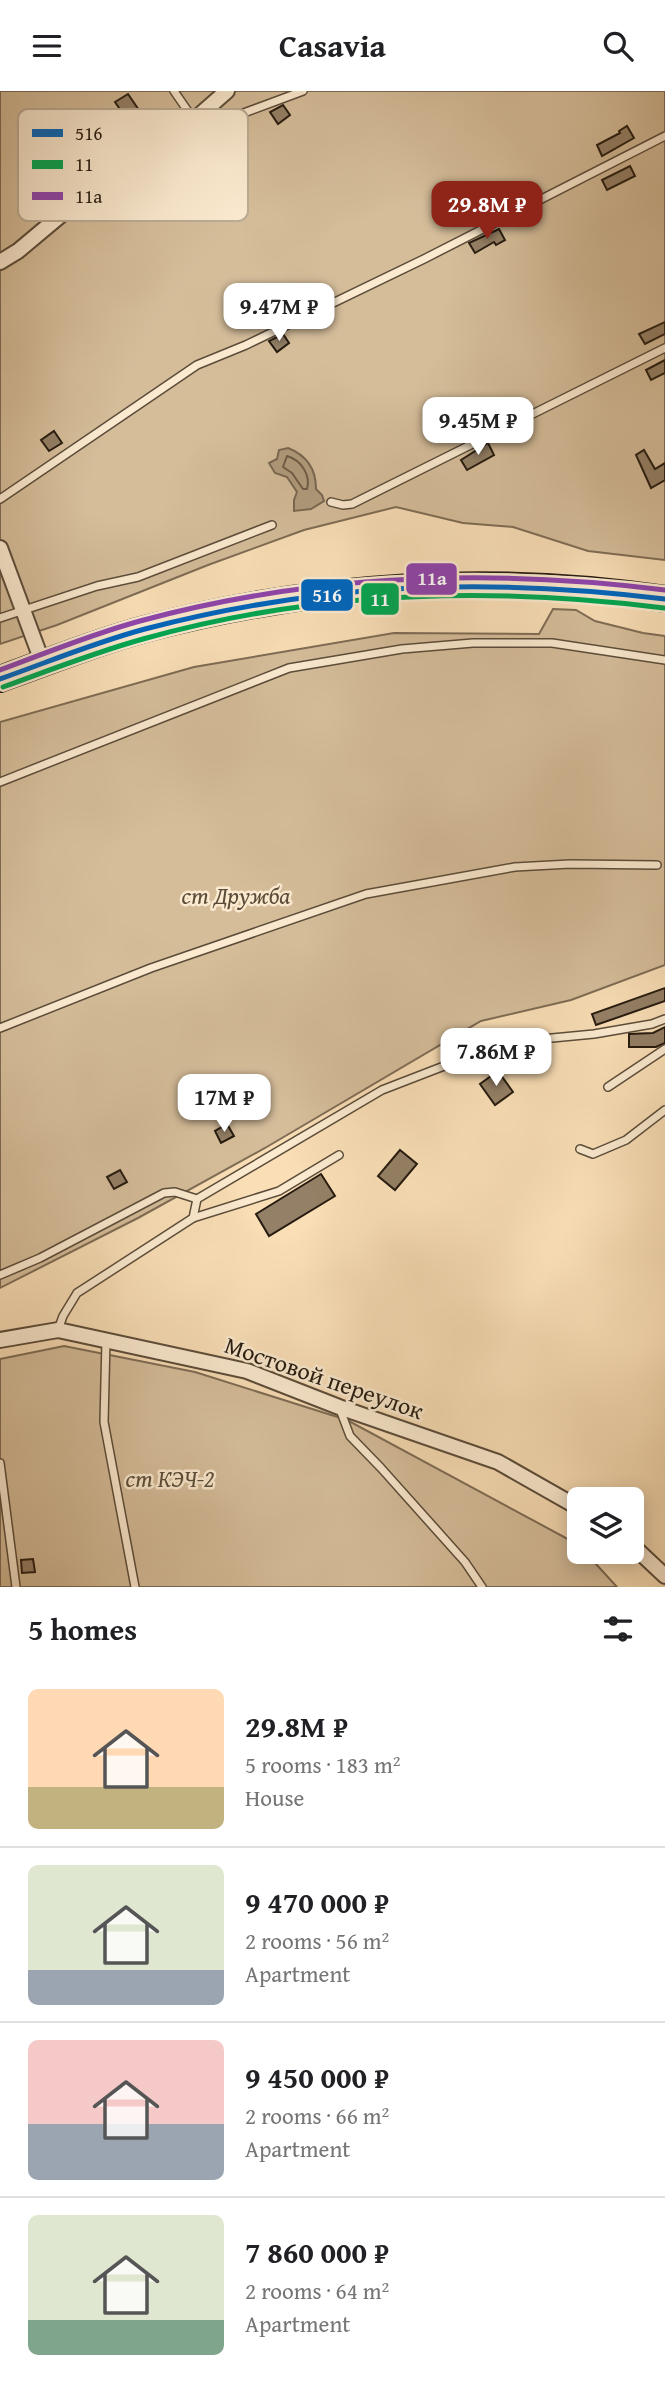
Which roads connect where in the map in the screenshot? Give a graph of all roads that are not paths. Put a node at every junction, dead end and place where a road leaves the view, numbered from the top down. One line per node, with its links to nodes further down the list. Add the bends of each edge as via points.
1 (174, 91): 4 (lane)
2 (227, 91): 5 (street)
3 (303, 91): 6 (lane)
4 (186, 109)
5 (207, 109)
6 (248, 111)
7 (665, 136): 11 (lane, via 424,260 197,365)
8 (54, 221): 9 (street)
9 (0, 262)
10 (665, 348): 12 (lane, via 352,504)
11 (0, 499)
12 (331, 502)
13 (271, 525): 16 (lane, via 138,577)
14 (0, 548): 16 (street)
15 (665, 599): 19 (highway, via 500,584 370,589 255,605 145,629)
16 (22, 609): 17 (lane); 19 (street)
17 (0, 618)
18 (665, 660): 21 (lane, via 552,643 473,643 402,649 289,668)
19 (43, 664): 20 (highway)
20 (0, 679)
21 (0, 782)
22 (657, 865): 24 (lane, via 515,867 366,894 151,968)
23 (665, 1019): 30 (lane, via 594,1034 521,1041 407,1080 382,1090)
24 (0, 1028)
25 (665, 1049): 26 (lane)
26 (608, 1087)
27 (665, 1110): 28 (lane, via 626,1140 593,1154)
28 (580, 1149)
29 (339, 1155): 31 (lane, via 279,1191)
30 (197, 1199): 31 (lane); 32 (lane, via 164,1192)
31 (192, 1218): 33 (lane, via 77,1293)
32 (0, 1275)
33 (58, 1329): 34 (street, Мостовой переулок); 35 (street, Мостовой переулок)
34 (0, 1340)
35 (106, 1340): 36 (street, Мостовой переулок, via 247,1371); 42 (lane, via 104,1422)
36 (339, 1407): 38 (street, Мостовой переулок, via 498,1462); 43 (lane, via 350,1436 466,1562)
37 (0, 1463): 41 (lane)
38 (567, 1501)
39 (644, 1556): 40 (street)
40 (665, 1576)
41 (16, 1587)
42 (135, 1587)
43 (482, 1587)

